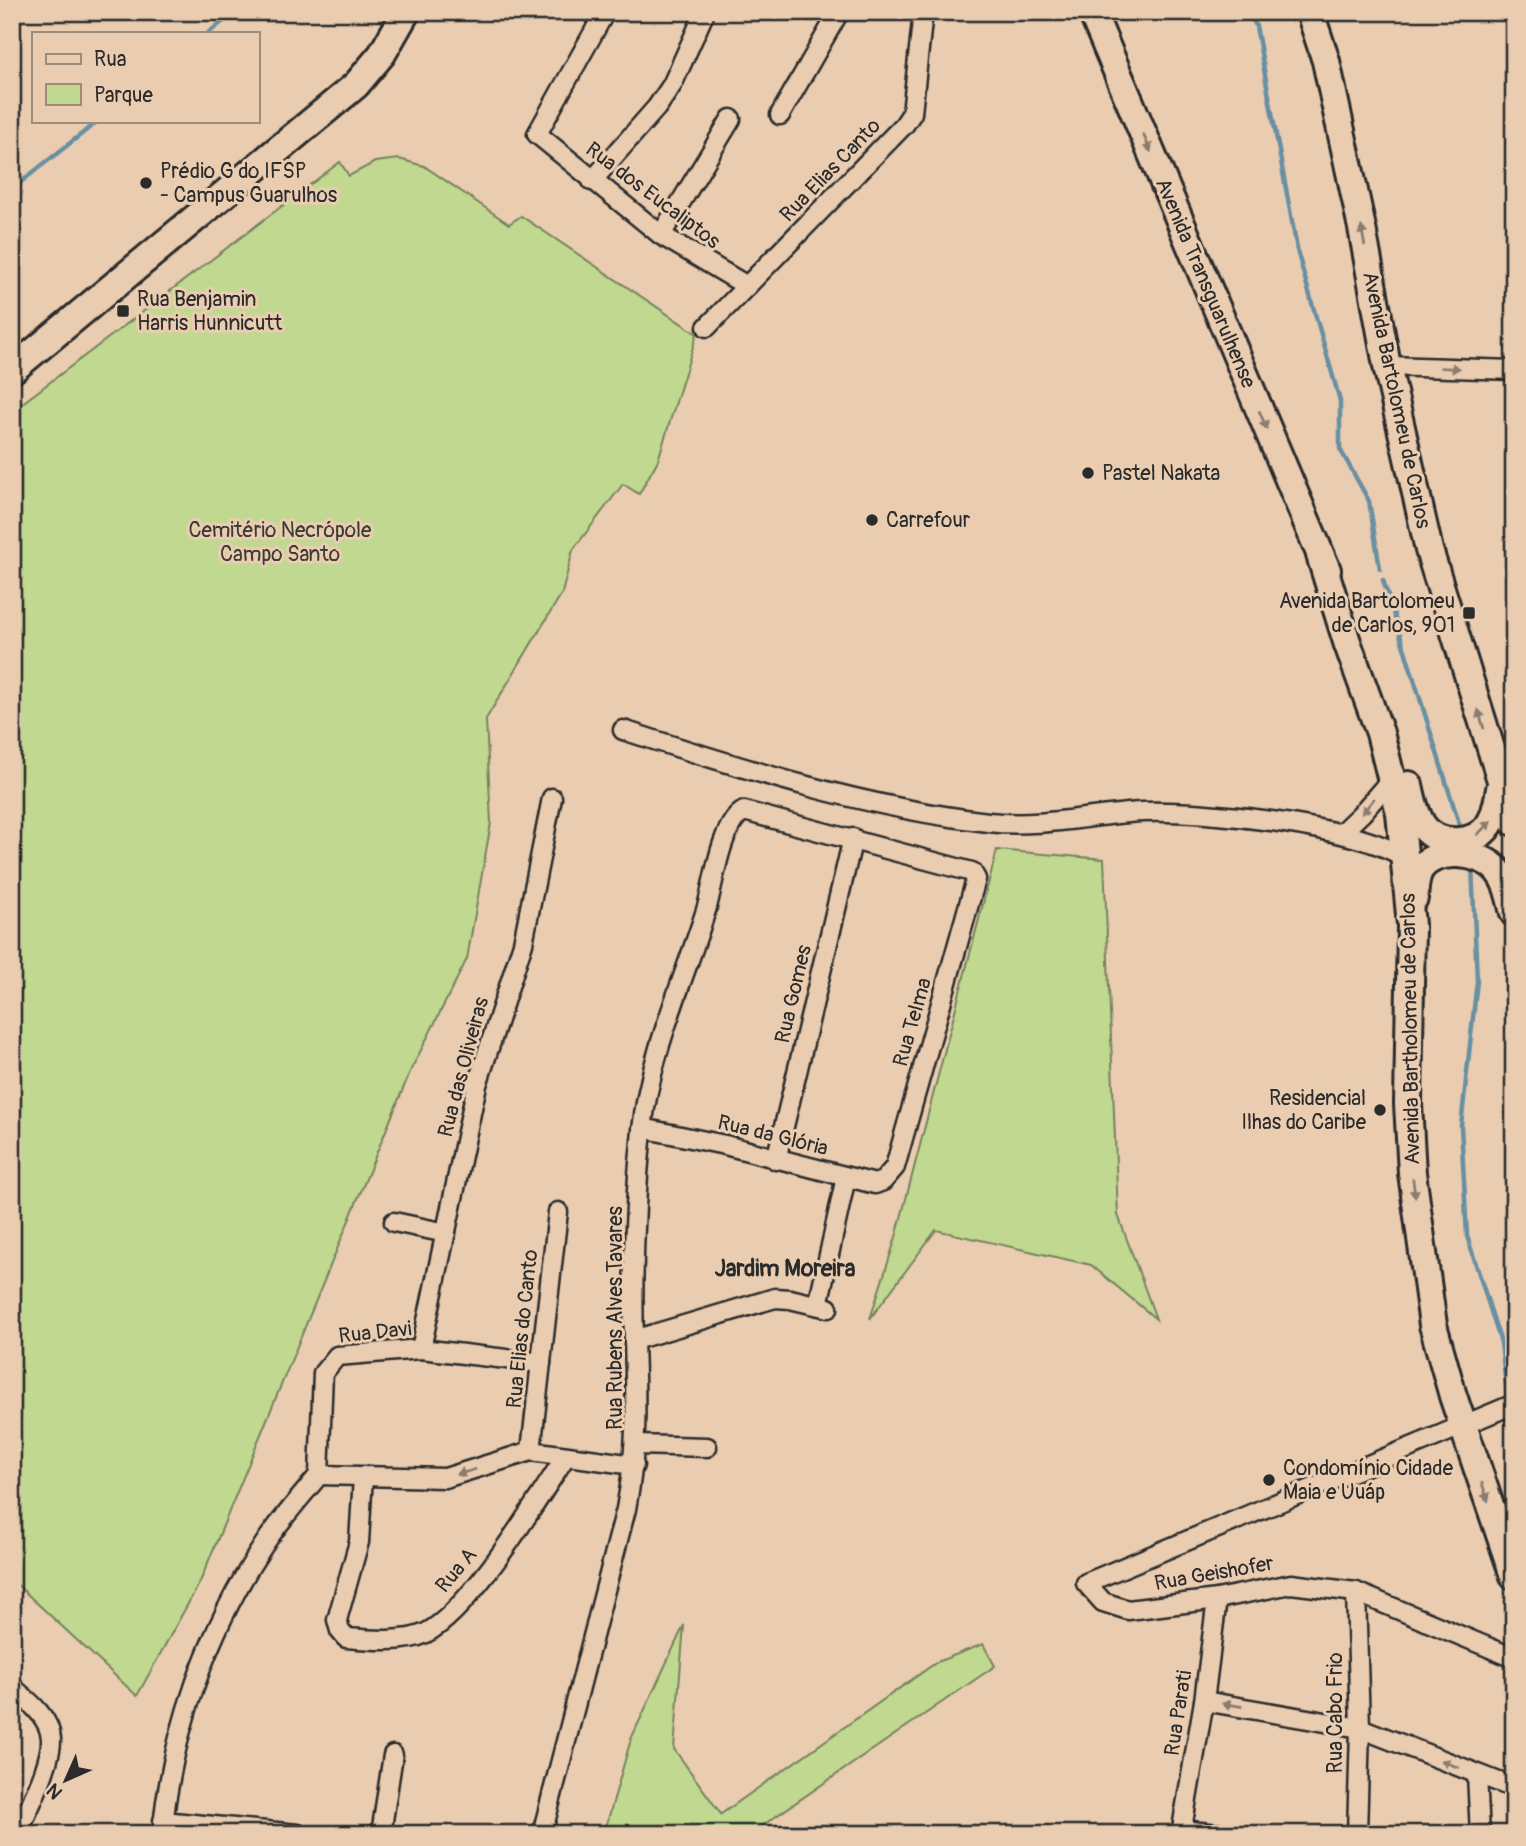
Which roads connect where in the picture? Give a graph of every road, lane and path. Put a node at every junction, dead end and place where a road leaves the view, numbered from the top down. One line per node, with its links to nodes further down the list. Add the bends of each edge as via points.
1 (406, 12): 19 (main road, via 382,54 356,85)
2 (606, 12): 14 (street, Rua dos Eucaliptos, via 537,134)
3 (705, 12): 14 (street, via 672,85)
4 (839, 12): 12 (street)
5 (923, 12): 16 (street, Rua Elias Canto, via 908,119)
6 (1092, 12): 11 (main road, Avenida Transguarulhense)
7 (1103, 12): 11 (main road)
8 (1303, 12): 10 (main road)
9 (1310, 12): 10 (main road, Avenida Bartolomeu de Carlos)
10 (1326, 61): 18 (main road, Avenida Bartolomeu de Carlos, one-way to 10)
11 (1126, 92): 21 (main road, Avenida Transguarulhense, one-way to 21)
12 (780, 115)
13 (731, 119): 15 (street)
14 (592, 181): 15 (street, Rua dos Eucaliptos)
15 (661, 235): 16 (street, Rua dos Eucaliptos)
16 (747, 286): 17 (street, Rua Elias Canto)
17 (707, 327)
18 (1387, 366): 20 (street, one-way to 20); 24 (main road, Avenida Bartolomeu de Carlos, one-way to 18, via 1429,550)
19 (12, 370)
20 (1514, 370)
21 (1320, 555): 23 (main road, Avenida Bartholomeu de Carlos); 24 (main road, one-way to 24, via 1383,695 1422,824 1441,839 1463,842 1473,838 1491,823)
22 (623, 730): 27 (street, via 865,800 989,822 1030,825 1141,812 1188,812)
23 (1393, 777): 27 (street, one-way to 27); 29 (main road, Avenida Bartholomeu de Carlos)
24 (1501, 784): 26 (main road)
25 (552, 798): 38 (street, Rua das Oliveiras, via 523,943 478,1085)
26 (1514, 822)
27 (1341, 832): 29 (street, via 1391,848)
28 (853, 838): 32 (street, Rua Rubens Alves Tavares, via 744,811 729,824 707,906 656,1054); 33 (street, Rua Gomes); 34 (street, Rua Telma, via 969,870 976,879)
29 (1405, 858): 31 (main road, Avenida Bartholomeu de Carlos)
30 (1514, 913): 31 (main road, via 1507,884 1497,870 1475,857 1442,855 1431,858 1420,870)
31 (1411, 925): 43 (main road, Avenida Bartholomeu de Carlos, one-way to 43, via 1408,1104 1412,1173 1433,1325)
32 (642, 1128): 33 (street, Rua da Glória); 39 (street, Rua Rubens Alves Tavares)
33 (776, 1160): 35 (street, Rua da Glória)
34 (890, 1175): 35 (street, Rua da Glória, via 875,1184)
35 (846, 1177): 39 (street, via 823,1307 775,1298)
36 (558, 1212): 41 (street, Rua Elias do Canto)
37 (394, 1222): 38 (street)
38 (446, 1233): 40 (street, Rua das Oliveiras)
39 (634, 1340): 44 (street, Rua Rubens Alves Tavares)
40 (421, 1349): 41 (street, Rua Davi); 49 (street, Rua Davi, via 355,1353 330,1360 323,1373)
41 (541, 1363): 46 (street, Rua Elias do Canto)
42 (1514, 1404): 43 (street)
43 (1463, 1427): 51 (main road, one-way to 51); 53 (street, Rua Geishofer, via 1304,1485 1086,1583 1103,1602 1128,1610)
44 (636, 1444): 45 (street); 48 (street, Rua Rubens Alves Tavares)
45 (707, 1447)
46 (531, 1451): 47 (street); 50 (street, one-way to 50, via 444,1478)
47 (566, 1456): 48 (street); 50 (street, Rua A, via 468,1595 439,1625 412,1638 346,1638 340,1631 337,1620 359,1542)
48 (634, 1465): 66 (street, Rua Rubens Alves Tavares)
49 (318, 1475): 50 (street); 61 (street, via 267,1539 230,1601 183,1718)
50 (363, 1477)
51 (1514, 1576)
52 (1356, 1592): 53 (street, Rua Geishofer, via 1291,1584); 54 (street, Rua Geishofer); 57 (street, Rua Cabo Frio)
53 (1217, 1599): 56 (street, Rua Parati)
54 (1514, 1658)
55 (12, 1687): 64 (street, via 44,1719 51,1738)
56 (1204, 1701): 57 (street, one-way to 56); 62 (street, Rua Parati)
57 (1360, 1728): 59 (street, one-way to 57); 68 (street, Rua Cabo Frio)
58 (393, 1755): 65 (street)
59 (1477, 1776): 60 (street); 69 (street)
60 (1514, 1788)
61 (163, 1828): 63 (street)
62 (1182, 1832): 67 (street)
63 (293, 1833)
64 (18, 1834)
65 (381, 1834)
66 (542, 1834)
67 (1219, 1834)
68 (1357, 1834)
69 (1480, 1834)

